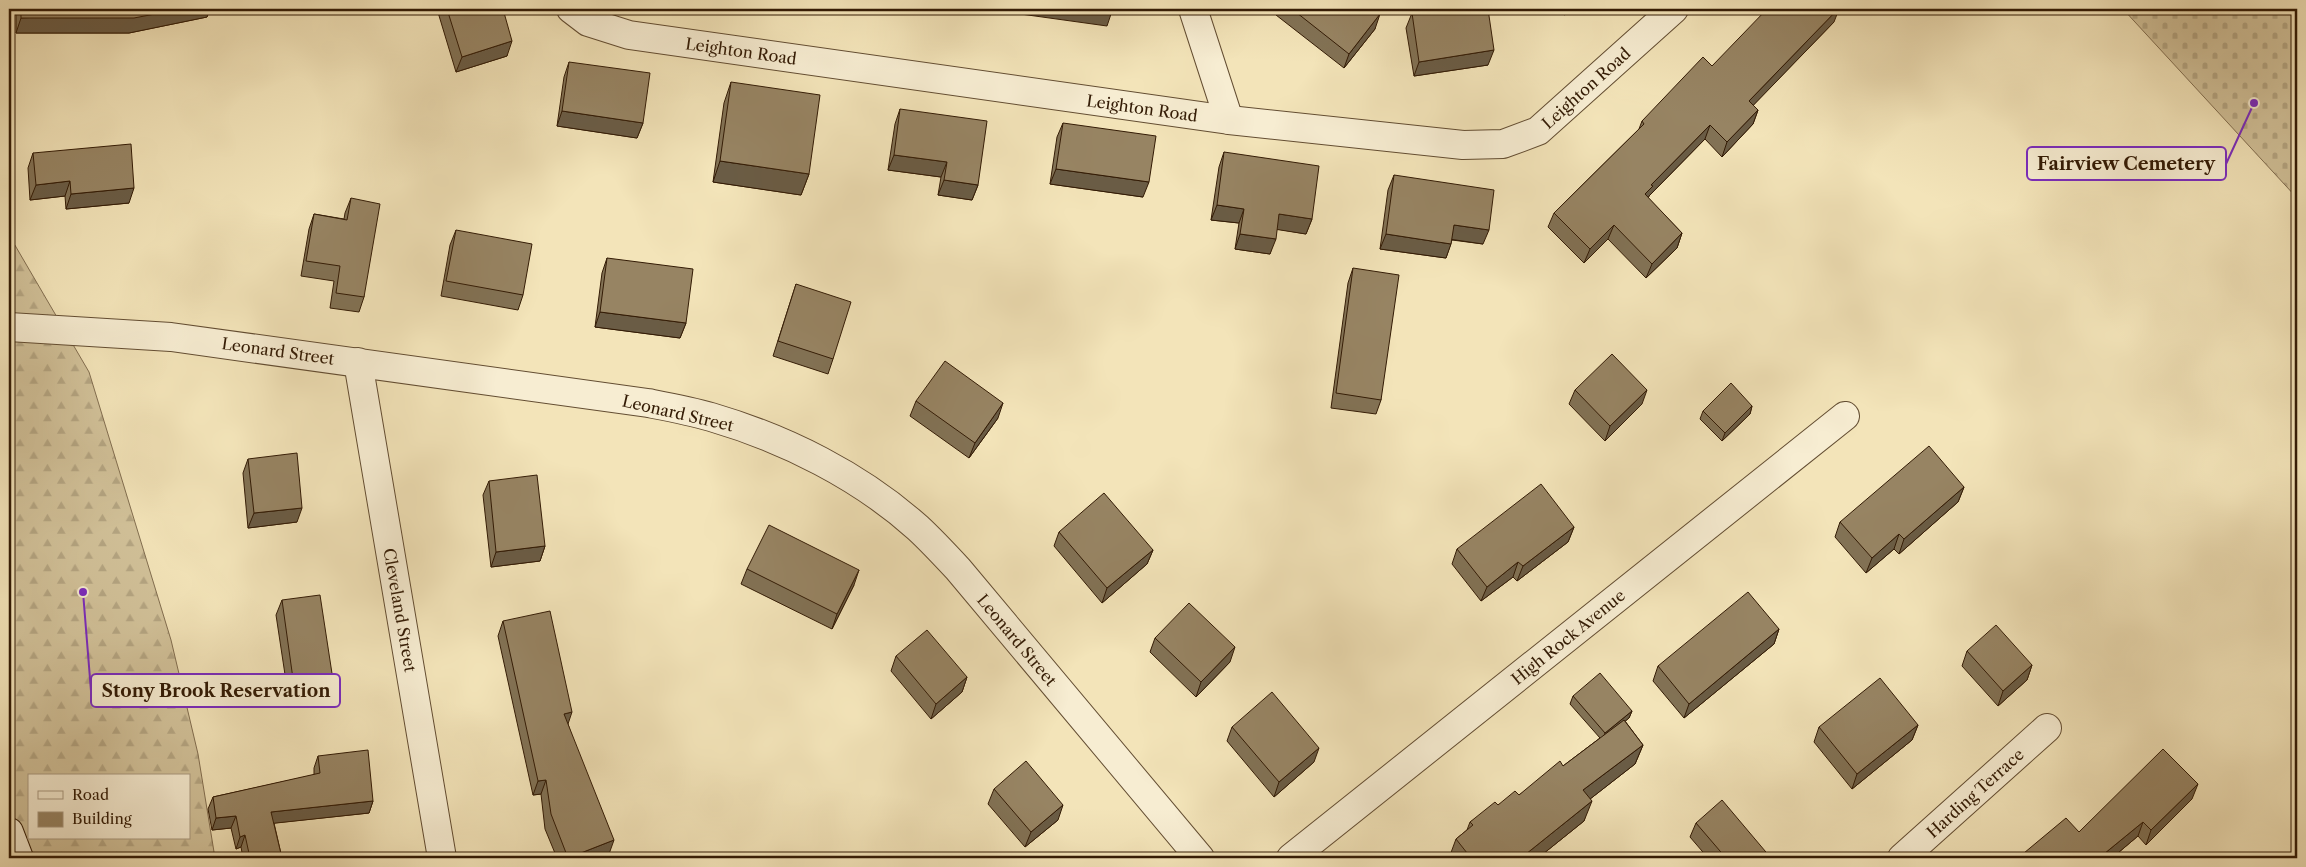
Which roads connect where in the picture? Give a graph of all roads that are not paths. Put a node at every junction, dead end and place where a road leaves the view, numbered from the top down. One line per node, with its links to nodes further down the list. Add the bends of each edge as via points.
1 (571, 9): 4 (street, Leighton Road, via 588,22 629,35)
2 (1193, 9): 4 (street)
3 (1674, 9): 4 (street, Leighton Road, via 1538,131 1503,144 1463,145)
4 (1229, 120)
5 (9, 327): 6 (street, Leonard Street, via 170,337)
6 (358, 362): 11 (street, Cleveland Street); 12 (street, Leonard Street, via 648,402 711,417 766,436 819,460 876,496 918,528 943,554)
7 (1845, 416): 13 (street, High Rock Avenue)
8 (2047, 728): 14 (street, Harding Terrace)
9 (9, 832): 10 (street)
10 (19, 858)
11 (442, 858)
12 (1200, 858)
13 (1291, 858)
14 (1902, 858)

